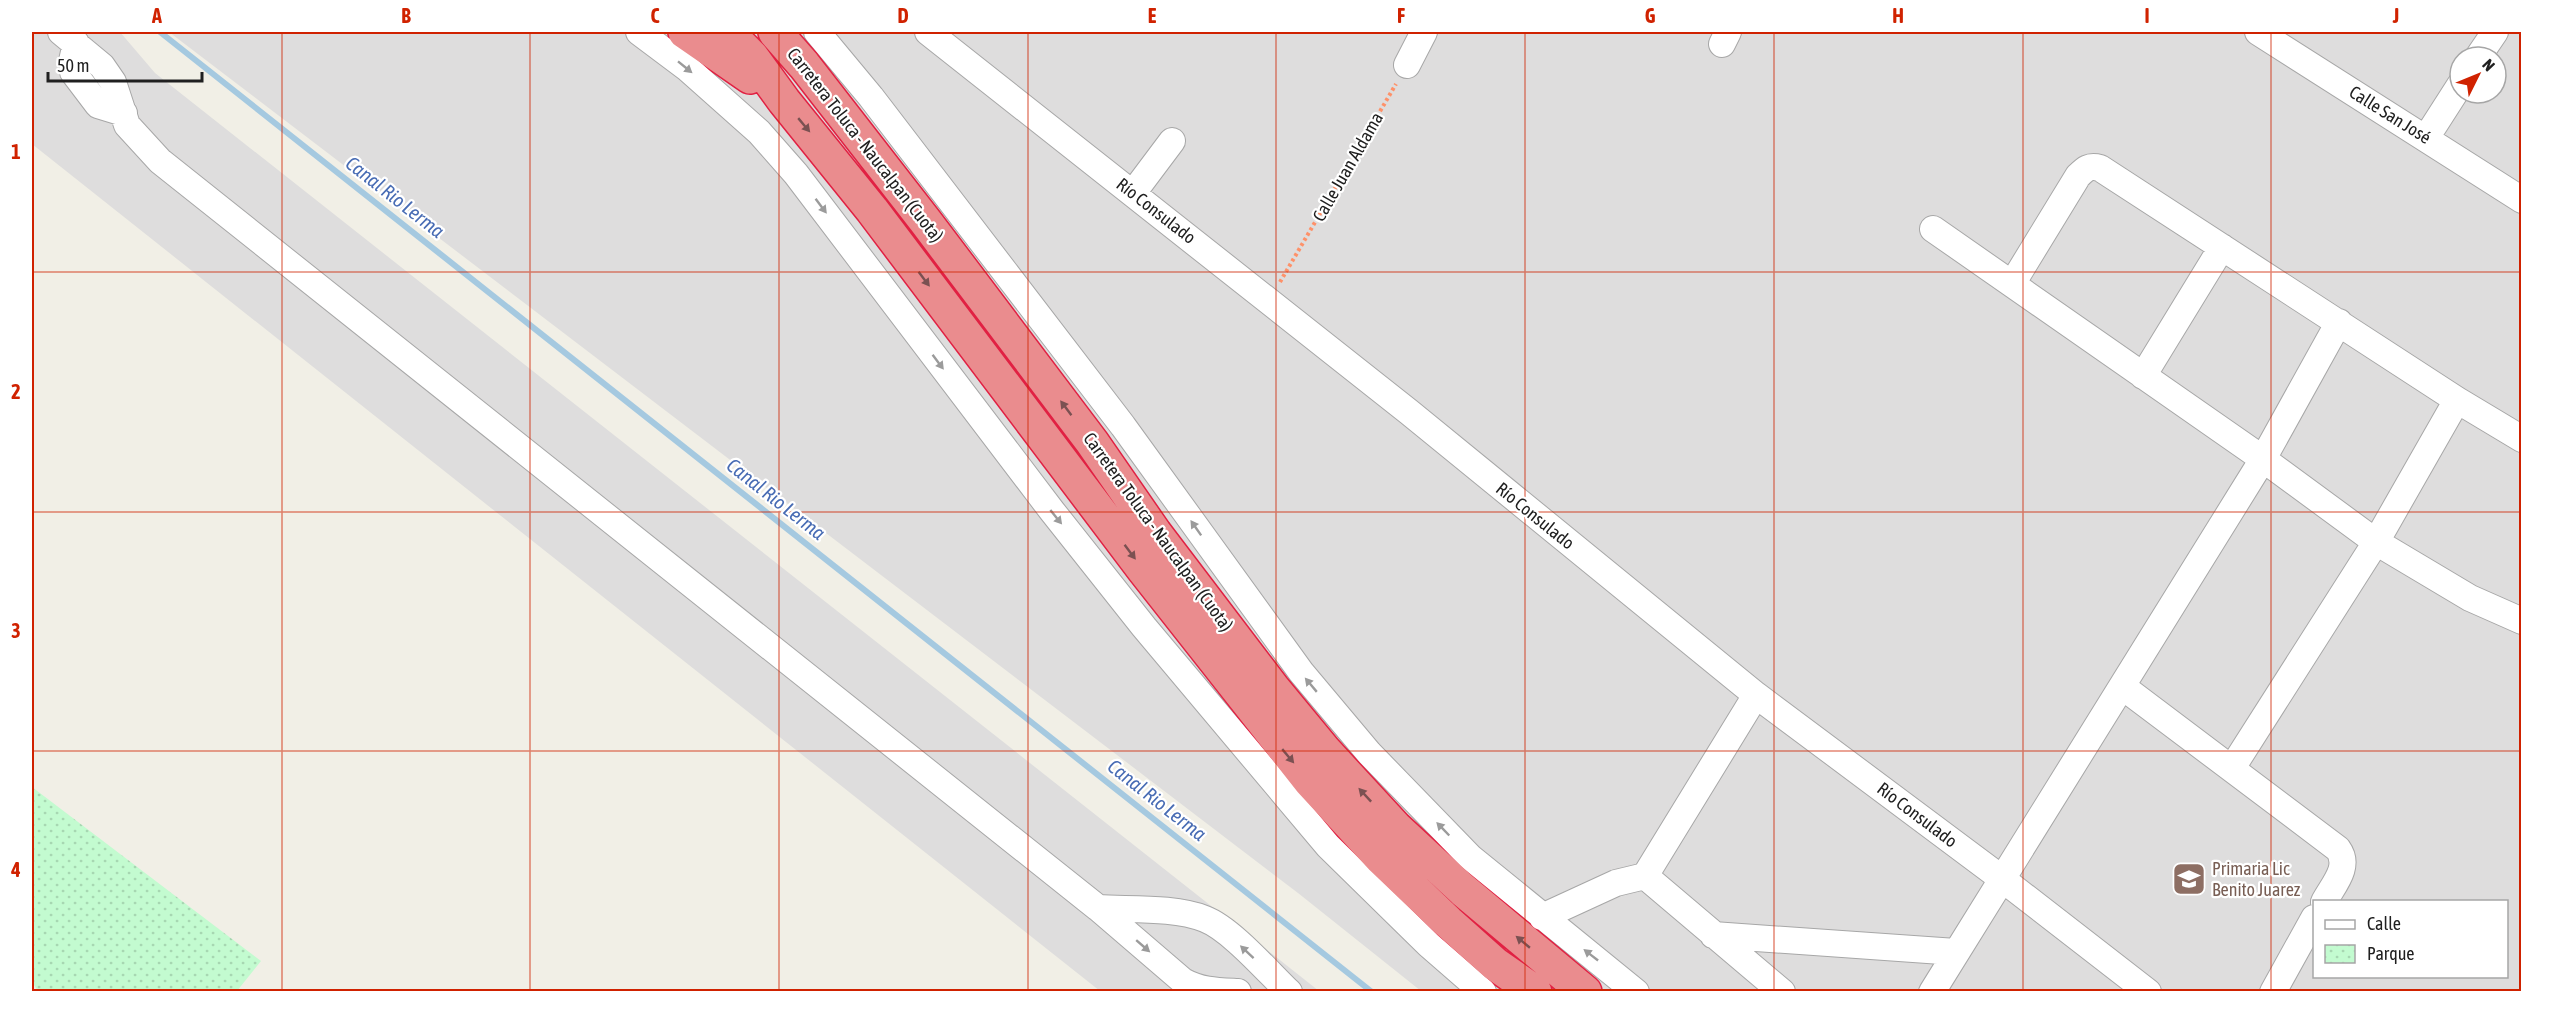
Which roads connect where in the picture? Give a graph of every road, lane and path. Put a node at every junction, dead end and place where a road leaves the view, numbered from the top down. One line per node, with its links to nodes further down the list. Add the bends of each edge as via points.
1 (639, 32): 46 (street, one-way to 46, via 759,132 796,174 1144,627 1328,846)
2 (686, 32): 14 (highway)
3 (727, 32): 14 (highway, Carretera Toluca - Naucalpan (Cuota), via 752,57)
4 (775, 32): 16 (highway, Carretera Toluca - Naucalpan (Cuota))
5 (796, 32): 16 (highway, via 808,45)
6 (817, 32): 40 (street, one-way to 6, via 1470,857 1369,753 1301,672 1123,426)
7 (928, 32): 20 (street, Río Consulado)
8 (1424, 32): 13 (street)
9 (2258, 32): 17 (street, Calle San José)
10 (2495, 32): 12 (street)
11 (74, 35): 18 (street, via 113,82 128,125); 18 (street, via 111,58 138,113)
12 (2486, 45)
13 (1407, 66): 25 (path, Calle Juan Aldama)
14 (784, 101): 47 (highway, Carretera Toluca - Naucalpan (Cuota), one-way to 47, via 1310,781 1448,922 1495,964)
15 (2448, 104): 17 (street)
16 (840, 111): 48 (highway, Carretera Toluca - Naucalpan (Cuota), one-way to 16, via 1463,890 1395,827 1324,751 1155,533 1092,442)
17 (2426, 138): 21 (street, Calle San José)
18 (141, 141): 39 (street, via 169,169)
19 (1172, 141): 20 (street)
20 (1133, 193): 25 (street, Río Consulado)
21 (2522, 200)
22 (1934, 229): 24 (street)
23 (2222, 247): 24 (street, via 2093,166 2078,176); 26 (street); 27 (street)
24 (2012, 284): 27 (street)
25 (1269, 301): 34 (street, Río Consulado)
26 (2339, 322): 28 (street); 30 (street)
27 (2143, 376): 30 (street)
28 (2457, 400): 29 (street); 31 (street)
29 (2522, 439)
30 (2263, 459): 31 (street); 33 (street)
31 (2376, 542): 32 (street, via 2470,598); 35 (street)
32 (2520, 618)
33 (2123, 687): 35 (street); 37 (street)
34 (1756, 695): 36 (street); 37 (street, Río Consulado)
35 (2232, 768): 38 (street, via 2343,856 2343,869)
36 (1645, 876): 40 (street, via 1616,883); 42 (street)
37 (2001, 878): 43 (street); 52 (street, Río Consulado)
38 (2325, 900)
39 (1098, 908): 44 (street, one-way to 44, via 1183,981 1194,987); 45 (street, one-way to 39, via 1222,929 1206,919 1186,913)
40 (1542, 917): 49 (street, one-way to 40)
41 (2313, 920): 53 (street)
42 (1713, 935): 43 (street); 50 (street)
43 (1956, 952): 51 (street)
44 (1238, 992)
45 (1289, 992)
46 (1483, 992)
47 (1535, 992)
48 (1585, 992)
49 (1636, 992)
50 (1782, 992)
51 (1932, 992)
52 (2148, 992)
53 (2273, 992)

